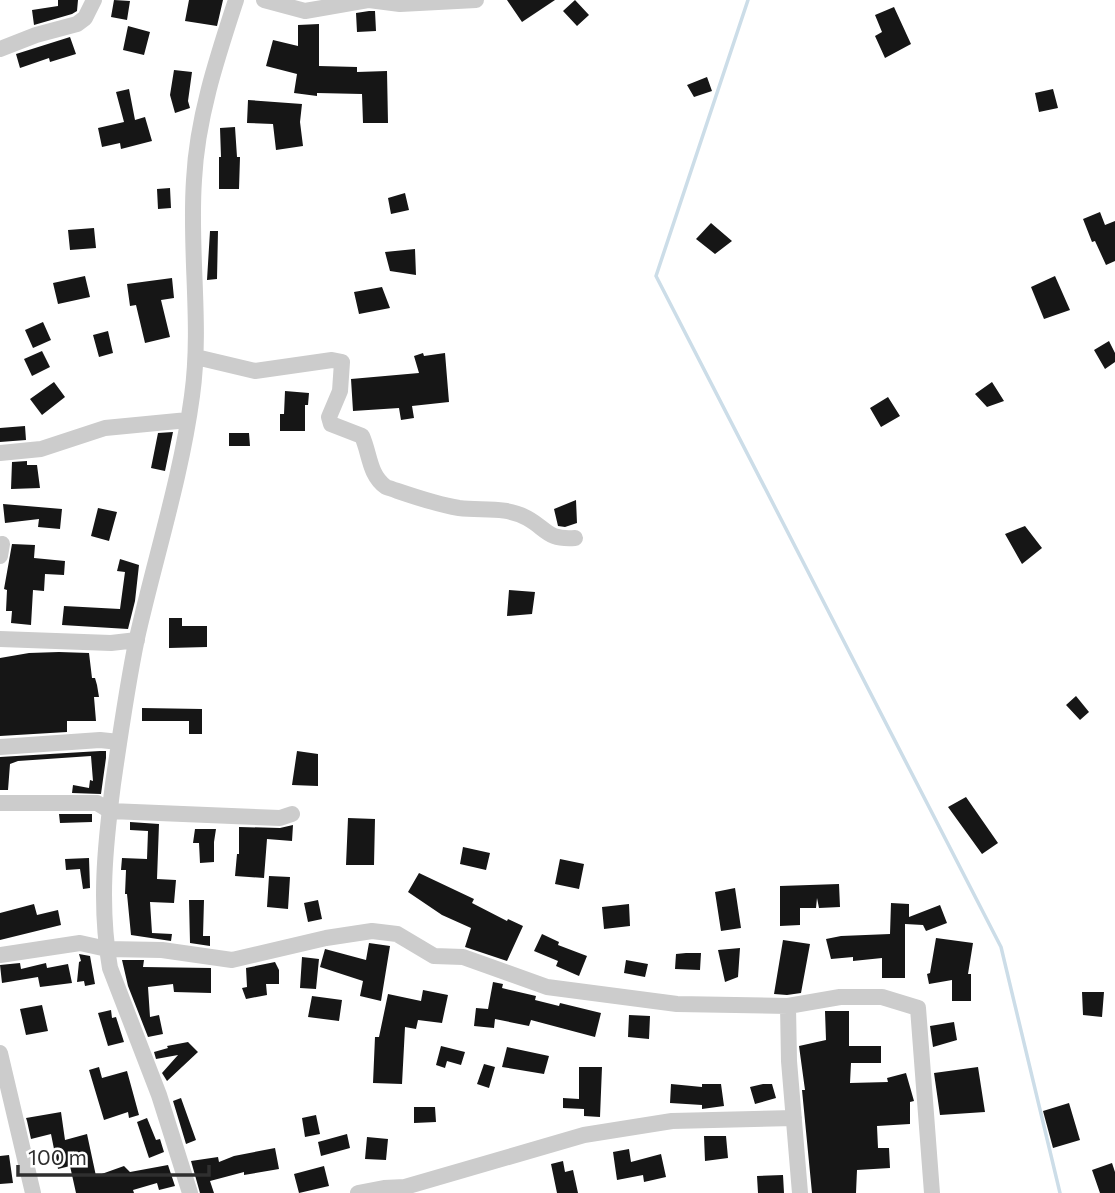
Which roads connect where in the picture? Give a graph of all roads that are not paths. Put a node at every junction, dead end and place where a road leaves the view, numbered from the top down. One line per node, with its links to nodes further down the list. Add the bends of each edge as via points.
1 (94, 0): 6 (street, via 77,24)
2 (236, 0): 7 (street, via 211,81 194,180)
3 (264, 0): 4 (street, via 305,11)
4 (368, 0): 5 (street, via 400,4)
5 (476, 0)
6 (0, 49)
7 (196, 357): 8 (street); 10 (street, via 255,372 342,362 331,424 362,436 379,482 442,505 501,509 528,518 561,539)
8 (188, 420): 9 (street, via 105,428 41,449); 12 (street)
9 (0, 453)
10 (575, 538)
11 (0, 639): 12 (street)
12 (137, 640): 13 (street)
13 (119, 741): 14 (street); 16 (street)
14 (0, 747)
15 (0, 803): 16 (street, via 97,803)
16 (110, 811): 17 (street, via 280,818); 18 (street, via 103,865)
17 (292, 814)
18 (107, 949): 19 (street, via 80,943); 20 (street, via 162,950 232,960 372,931 397,934 433,956 463,957 547,987 677,1004); 25 (street)
19 (0, 956)
20 (788, 1006): 22 (street); 28 (street, via 840,997 882,997 918,1007)
21 (0, 1053): 24 (street)
22 (794, 1118): 23 (street, via 671,1121 584,1135); 27 (street)
23 (405, 1190): 26 (street)
24 (33, 1193)
25 (190, 1193)
26 (358, 1193)
27 (800, 1193)
28 (932, 1193)

